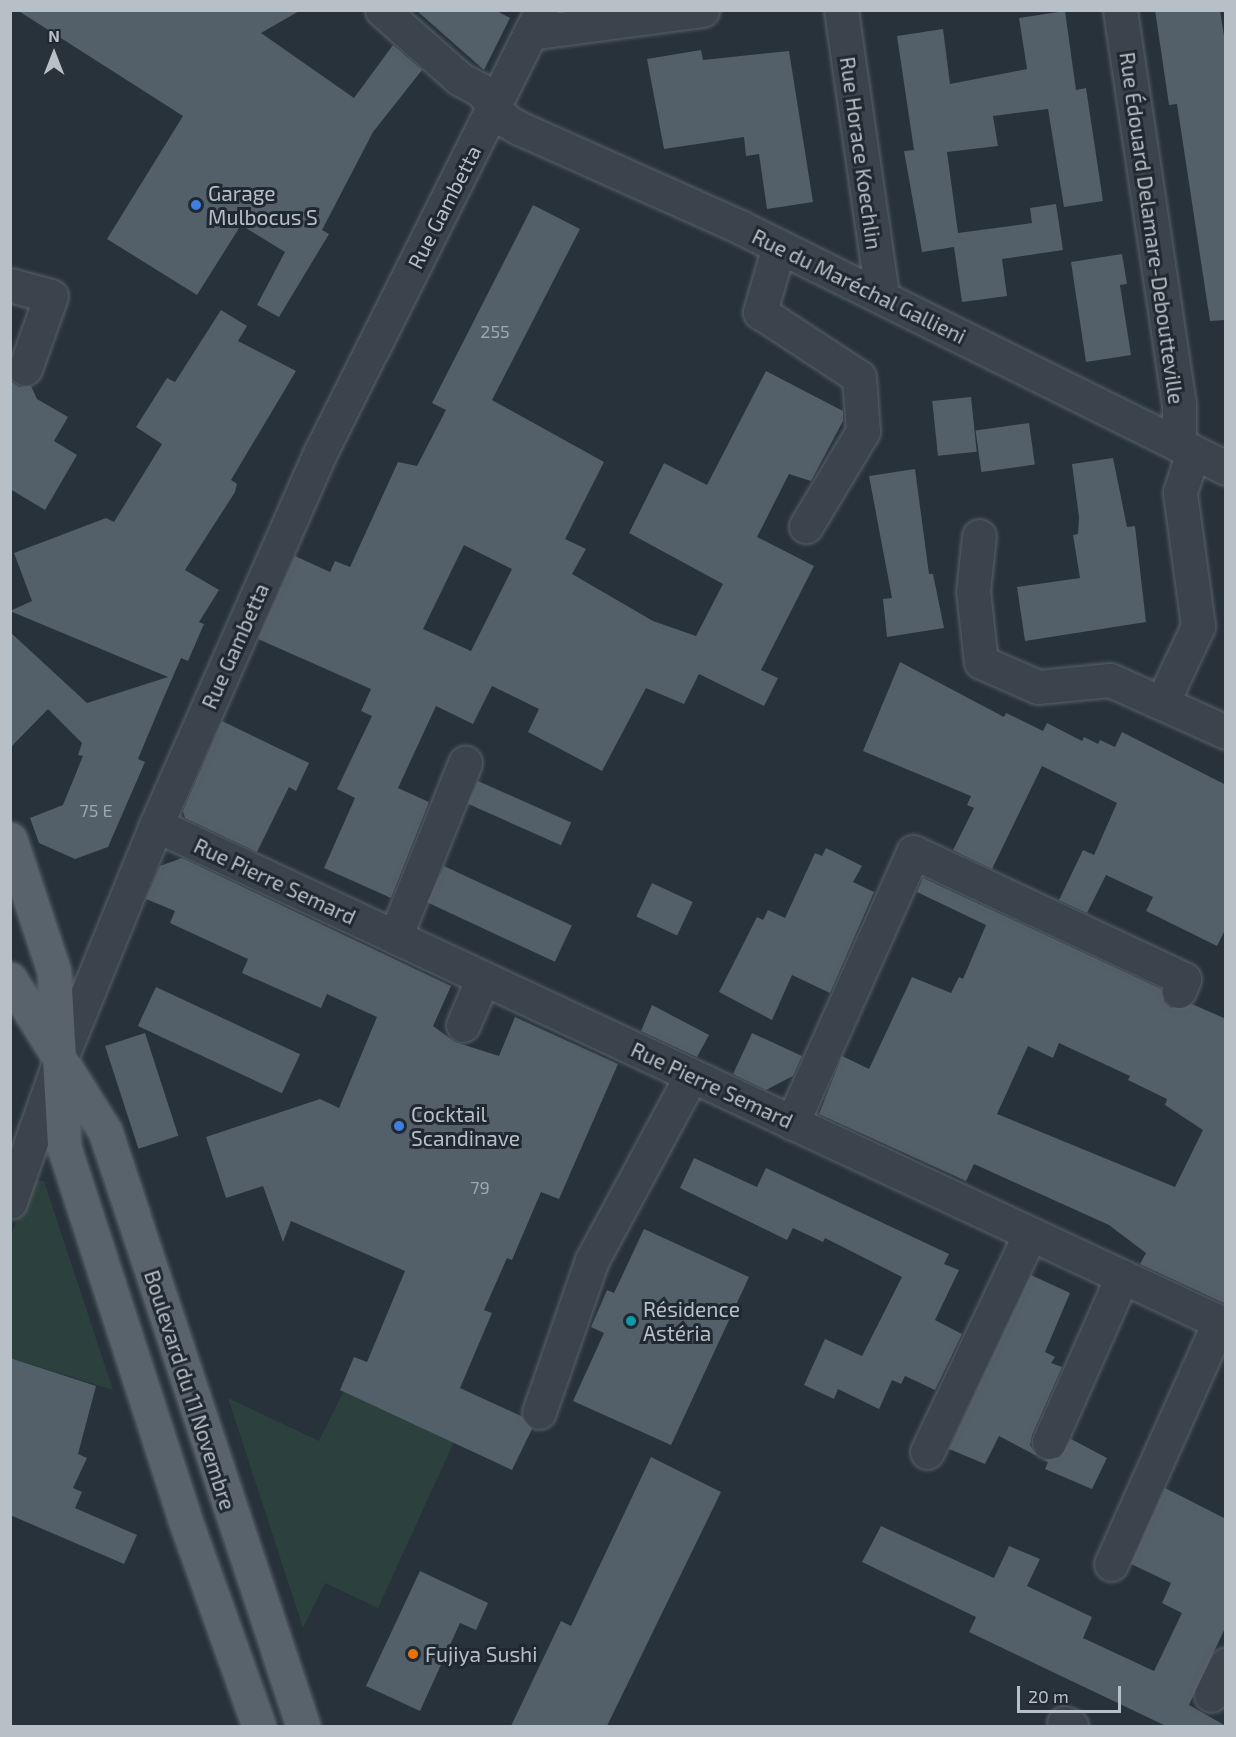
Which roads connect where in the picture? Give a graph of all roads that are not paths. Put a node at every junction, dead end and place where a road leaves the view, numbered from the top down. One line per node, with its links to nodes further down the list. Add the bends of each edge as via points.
1 (382, 10): 6 (street, Rue du Maréchal Gallieni)
2 (702, 10): 5 (street)
3 (841, 10): 9 (street, Rue Horace Koechlin)
4 (1120, 10): 11 (street, Rue Édouard Delamare-Deboutteville)
5 (536, 22): 6 (street, Rue Gambetta)
6 (495, 106): 7 (street, Rue du Maréchal Gallieni, via 519,128); 18 (street, Rue Gambetta, via 321,451)
7 (779, 246): 9 (street, Rue du Maréchal Gallieni); 13 (street, via 760,312 859,377 863,431)
8 (10, 285): 10 (street, via 51,296)
9 (882, 296): 11 (street, Rue du Maréchal Gallieni)
10 (25, 369)
11 (1186, 448): 12 (street, Rue du Maréchal Gallieni); 15 (street, Rue Édouard Delamare-Deboutteville, via 1180,492 1198,626)
12 (1226, 468)
13 (806, 526)
14 (979, 536): 15 (street, via 973,591 981,662 1038,687 1110,680)
15 (1162, 703): 16 (street)
16 (1226, 732)
17 (465, 763): 20 (street)
18 (156, 825): 20 (street, Rue Pierre Semard); 25 (street, Rue Gambetta)
19 (10, 839): 25 (main road, Boulevard du 11 Novembre, via 54,971)
20 (395, 937): 21 (street, Rue Pierre Semard)
21 (483, 978): 24 (street); 26 (street, Rue Pierre Semard)
22 (10, 980): 25 (main road, Boulevard du 11 Novembre)
23 (1179, 992): 27 (street, via 1184,979 913,852)
24 (463, 1025)
25 (59, 1063): 28 (street, Rue Gambetta); 38 (main road, Boulevard du 11 Novembre, via 64,1147 184,1517); 39 (main road, Boulevard du 11 Novembre, via 105,1131)
26 (691, 1076): 27 (street, Rue Pierre Semard); 32 (street, via 592,1260)
27 (792, 1123): 29 (street, Rue Pierre Semard)
28 (10, 1202)
29 (1029, 1234): 30 (street, Rue Pierre Semard); 34 (street)
30 (1122, 1277): 31 (street, Rue Pierre Semard); 33 (street)
31 (1222, 1324): 35 (street)
32 (539, 1412)
33 (1049, 1442)
34 (927, 1452)
35 (1111, 1564)
36 (1226, 1664): 37 (street)
37 (1211, 1695)
38 (259, 1726)
39 (303, 1726)

